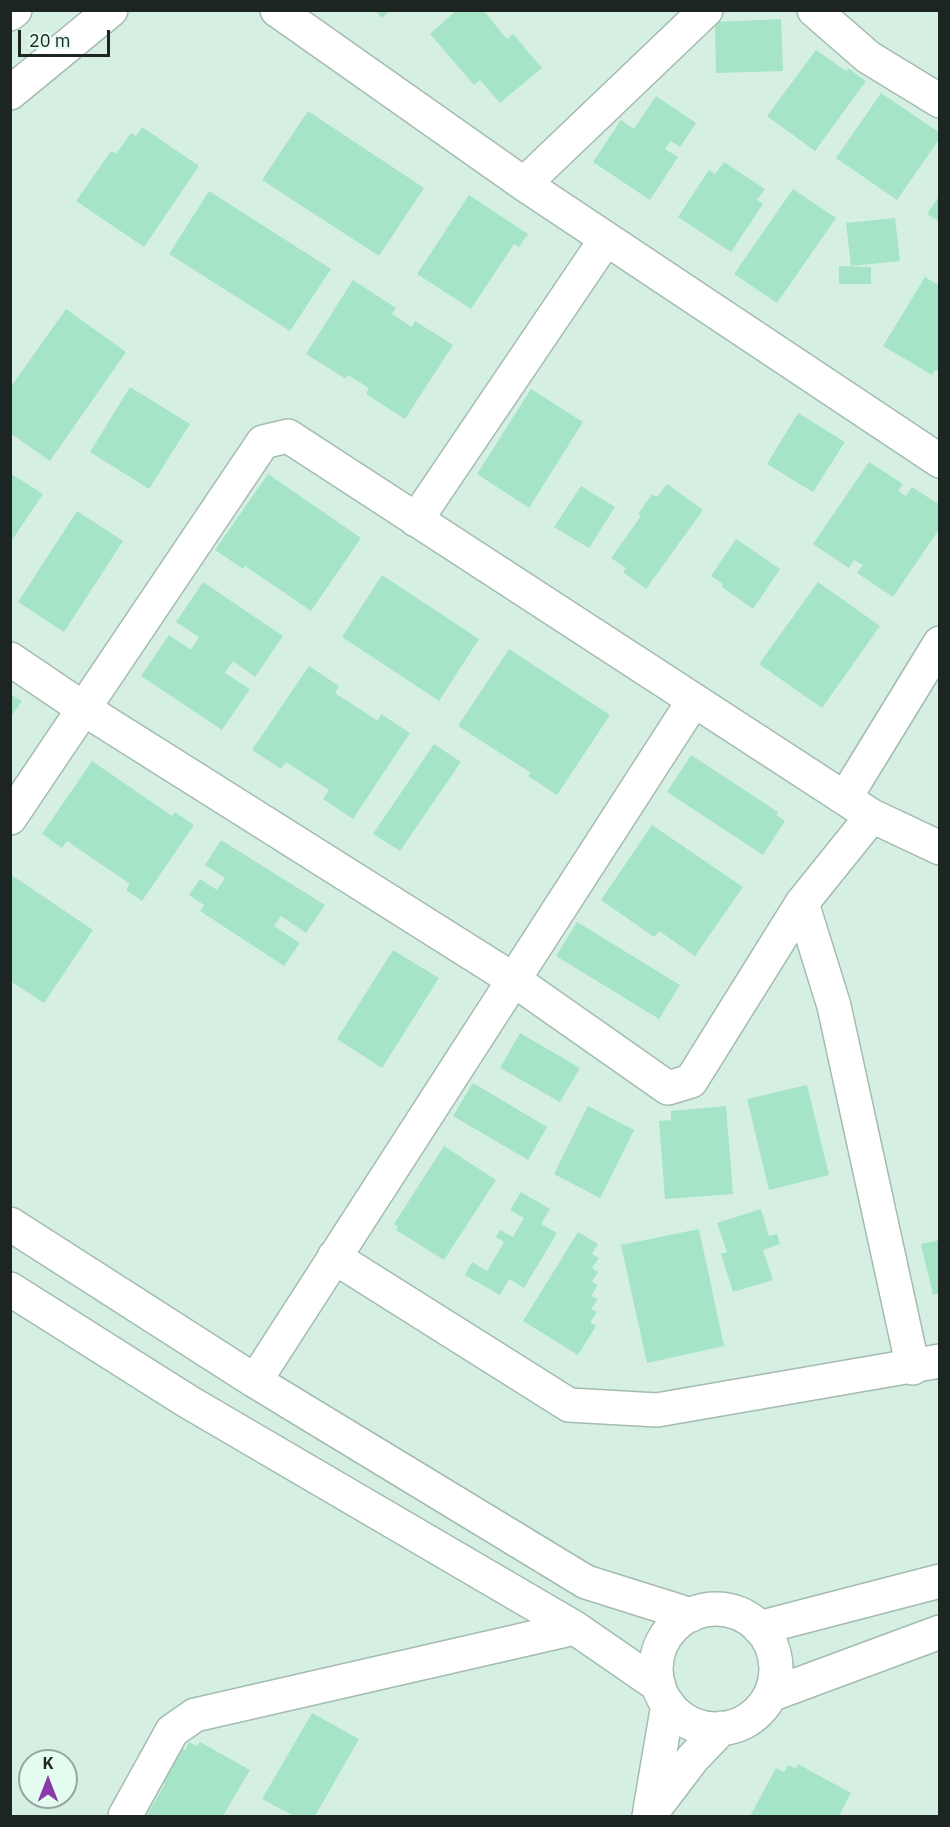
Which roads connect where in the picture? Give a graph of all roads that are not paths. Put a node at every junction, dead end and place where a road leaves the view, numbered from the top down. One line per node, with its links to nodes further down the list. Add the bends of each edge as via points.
1 (15, 10): 6 (street)
2 (111, 10): 7 (street)
3 (277, 10): 9 (street)
4 (706, 10): 9 (street)
5 (814, 10): 8 (street, via 868,57)
6 (10, 14)
7 (10, 93)
8 (939, 101)
9 (524, 183): 10 (street)
10 (606, 239): 11 (street); 12 (street)
11 (939, 461)
12 (416, 520): 15 (street); 16 (street, via 288,436 263,442)
13 (939, 643): 17 (street)
14 (10, 659): 16 (street)
15 (694, 700): 17 (street); 21 (street)
16 (84, 709): 18 (street); 21 (street)
17 (858, 807): 19 (street); 20 (street)
18 (10, 818)
19 (939, 848)
20 (802, 903): 21 (street, via 691,1081 668,1088); 25 (street, via 834,1006)
21 (514, 980): 23 (street)
22 (10, 1224): 26 (street)
23 (334, 1257): 25 (street, via 569,1405 657,1410); 26 (street)
24 (10, 1289): 29 (street, via 187,1401)
25 (926, 1364)
26 (255, 1381): 28 (street, via 586,1582)
27 (939, 1581): 30 (street)
28 (691, 1615): 30 (street, via 718,1609 737,1612); 32 (street, via 668,1632 659,1649 656,1668)
29 (575, 1628): 32 (street); 35 (street, via 195,1715 172,1731)
30 (759, 1628): 33 (street, via 775,1654 776,1675)
31 (939, 1632): 33 (street)
32 (663, 1695): 34 (street, via 683,1719 701,1727); 36 (street)
33 (771, 1695): 34 (street, via 742,1723)
34 (722, 1728): 36 (street, via 693,1758)
35 (125, 1816)
36 (649, 1816)

